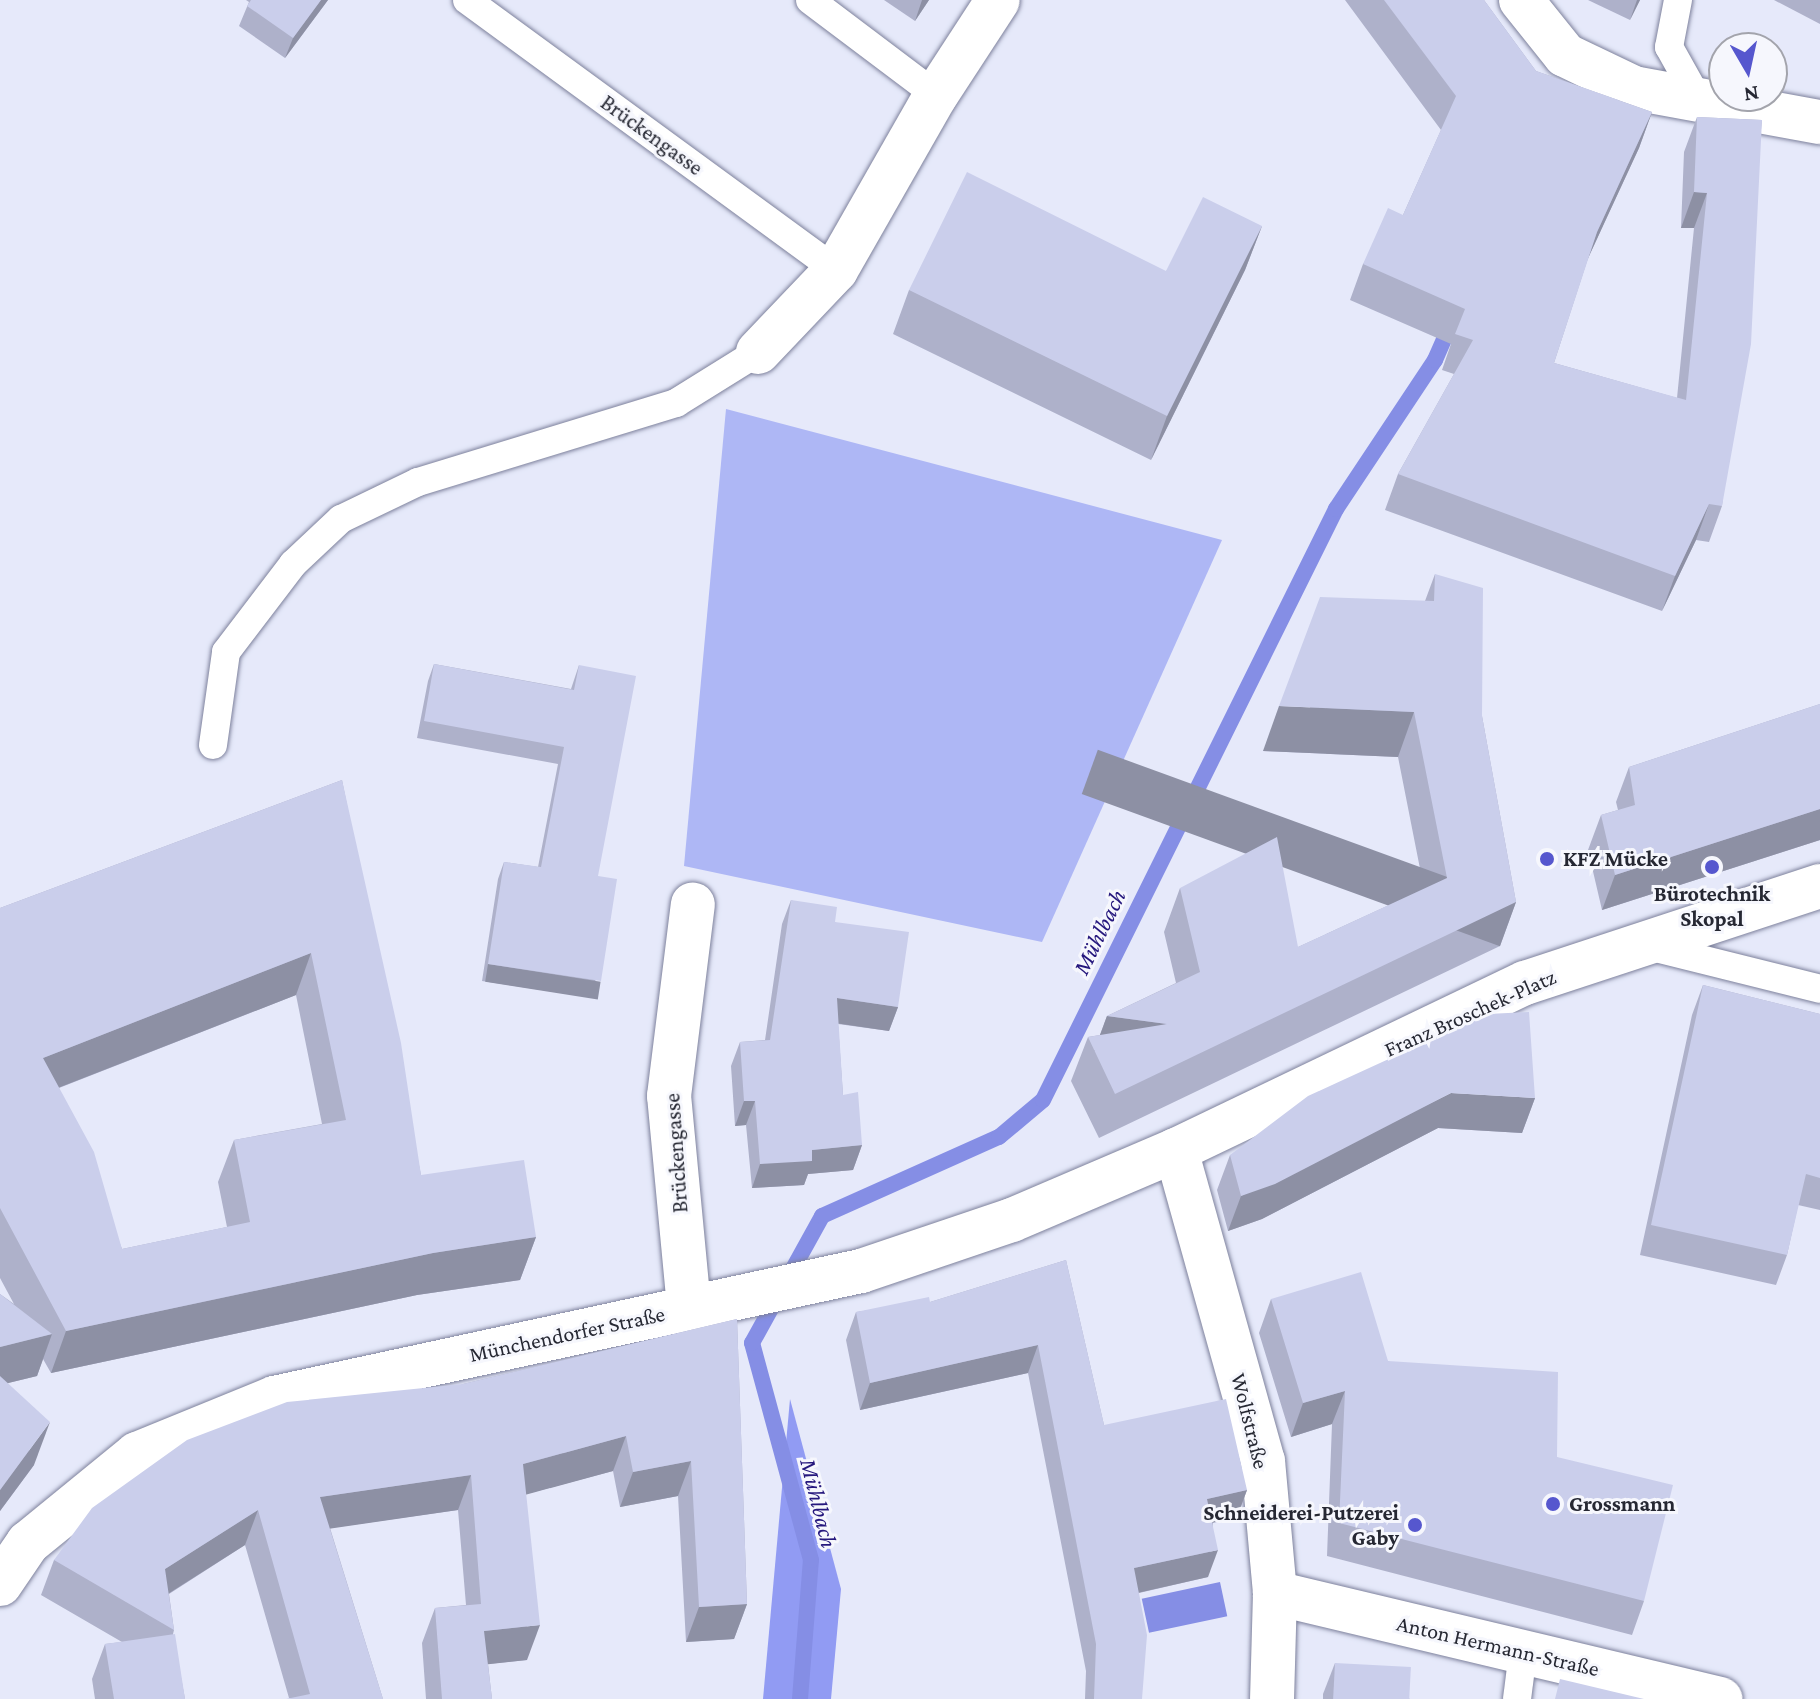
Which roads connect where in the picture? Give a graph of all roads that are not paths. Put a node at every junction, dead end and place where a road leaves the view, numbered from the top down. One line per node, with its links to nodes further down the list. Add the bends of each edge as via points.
1 (467, 0): 9 (lane, Brückengasse)
2 (810, 0): 6 (lane)
3 (998, 0): 6 (street)
4 (1521, 0): 7 (street, via 1565,55 1634,88)
5 (1678, 0): 7 (lane, via 1669,47)
6 (936, 95): 9 (street)
7 (1698, 99): 8 (street)
8 (1820, 122)
9 (836, 270): 10 (street)
10 (758, 352): 11 (lane, via 676,403 418,482 341,519 293,564 226,652)
11 (213, 745)
12 (1820, 886): 14 (street, Franz Broschek-Platz)
13 (693, 904): 17 (street, Brückengasse, via 669,1096)
14 (1643, 944): 15 (lane); 16 (street, Franz Broschek-Platz, via 1525,983)
15 (1820, 989)
16 (1176, 1150): 17 (street, Münchendorfer Straße, via 1012,1220 861,1271); 19 (street, Wolfstraße, via 1263,1461)
17 (689, 1307): 18 (street, Münchendorfer Straße, via 274,1398 137,1454 28,1543)
18 (0, 1584)
19 (1275, 1593): 20 (street, Anton Hermann-Straße); 21 (street, Wolfstraße)
20 (1523, 1652): 22 (lane); 23 (street, Anton Hermann-Straße)
21 (1272, 1699)
22 (1517, 1699)
23 (1721, 1699)

